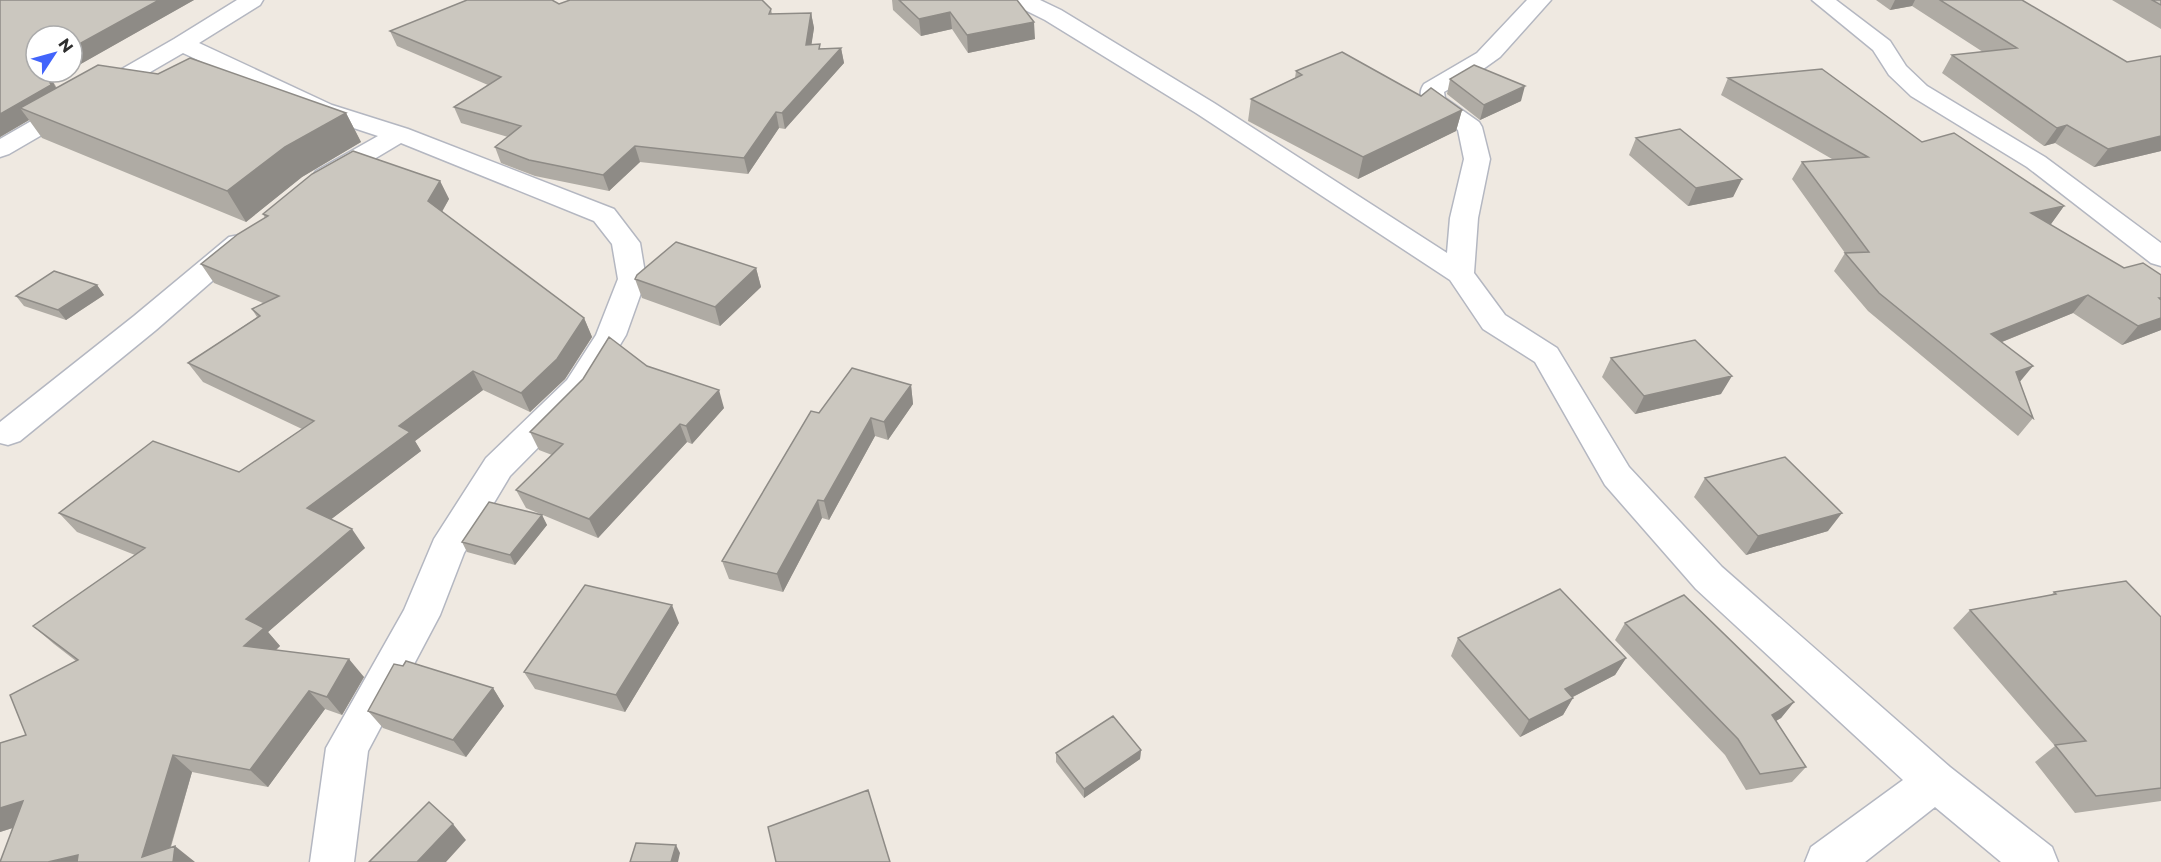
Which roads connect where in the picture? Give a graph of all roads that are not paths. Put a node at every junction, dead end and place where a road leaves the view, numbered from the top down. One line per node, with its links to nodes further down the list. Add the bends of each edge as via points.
1 (252, 0): 5 (street)
2 (1023, 0): 11 (street, via 1205,108)
3 (1540, 0): 11 (street, via 1492,51 1432,89 1433,101 1470,127 1477,159 1464,218)
4 (1823, 0): 10 (street, via 1882,46 1897,70 1919,91 2036,162)
5 (183, 44): 6 (street, via 323,110); 7 (street)
6 (399, 134): 8 (street); 14 (street, via 604,215 626,243 632,279 611,335 578,388 498,468 447,549 421,615 347,748)
7 (0, 149)
8 (303, 192)
9 (258, 227): 12 (street)
10 (2161, 257)
11 (1460, 274): 13 (street, via 1494,322 1546,355 1617,476 1709,578)
12 (8, 433)
13 (1935, 781): 15 (street); 16 (street)
14 (332, 862)
15 (1827, 862)
16 (2036, 862)

